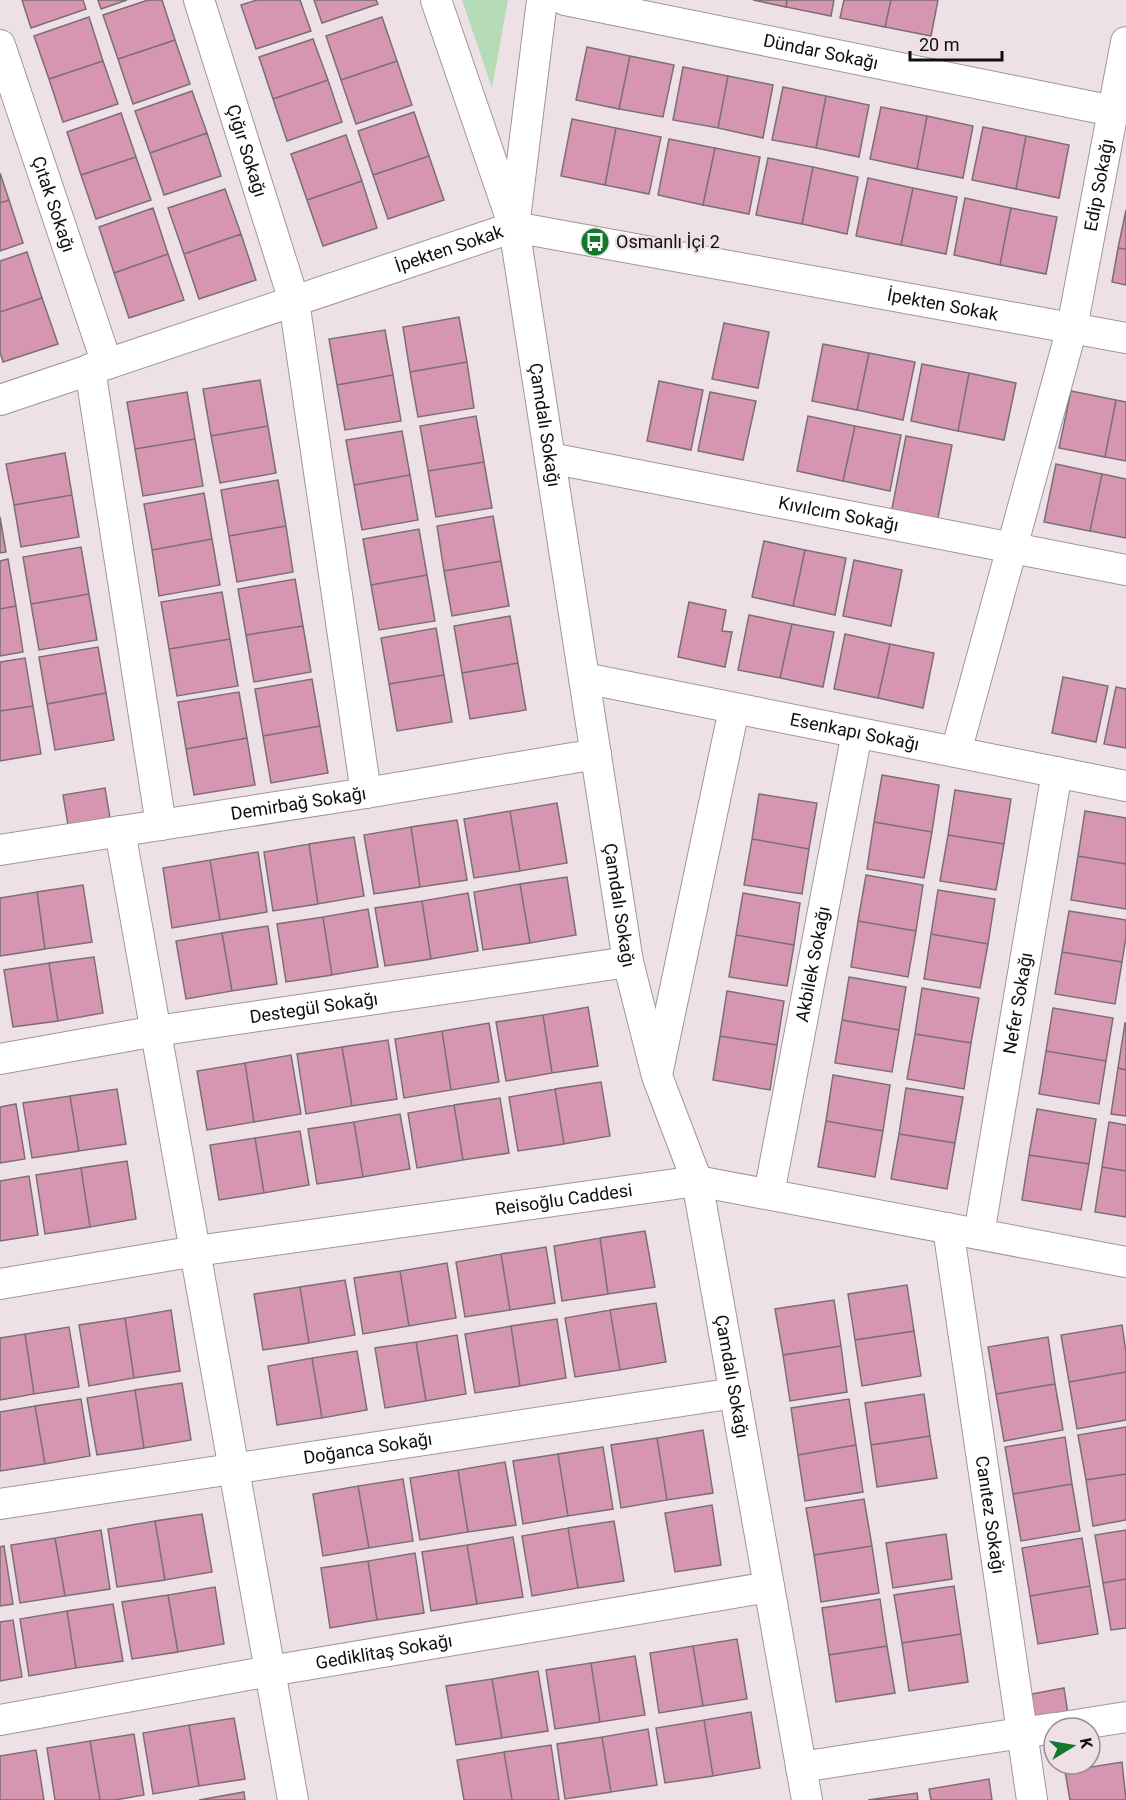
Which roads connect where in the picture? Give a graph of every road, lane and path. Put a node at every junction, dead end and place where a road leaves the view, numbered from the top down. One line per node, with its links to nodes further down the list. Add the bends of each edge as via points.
1 (199, 0): 9 (street, Çığır Sokağı)
2 (436, 0): 8 (street)
3 (542, 0): 8 (street, Çamdalı Sokağı)
4 (565, 0): 7 (street, Dündar Sokağı)
5 (1126, 42): 7 (street, Edip Sokağı)
6 (0, 45): 12 (street, Çıtak Sokağı)
7 (1113, 111): 10 (street, Edip Sokağı)
8 (514, 227): 9 (street, İpekten Sokak); 10 (street, İpekten Sokak); 14 (street, Çamdalı Sokağı)
9 (294, 301): 12 (street, İpekten Sokak); 24 (street, Çığır Sokağı)
10 (1072, 328): 11 (street, İpekten Sokak); 15 (street, Edip Sokağı)
11 (1126, 338)
12 (98, 366): 13 (street, İpekten Sokak); 25 (street, Çıtak Sokağı)
13 (0, 400)
14 (550, 458): 15 (street, Kıvılcım Sokağı); 17 (street, Çamdalı Sokağı)
15 (1012, 548): 16 (street, Kıvılcım Sokağı); 20 (street, Edip Sokağı)
16 (1126, 570)
17 (584, 678): 18 (street, Esenkapı Sokağı); 21 (street, Çamdalı Sokağı)
18 (734, 709): 19 (street, Esenkapı Sokağı); 31 (street)
19 (856, 733): 20 (street, Esenkapı Sokağı); 33 (street, Akbilek Sokağı)
20 (956, 752): 22 (street, Esenkapı Sokağı)
21 (596, 754): 24 (street, Demirbağ Sokağı); 28 (street, Çamdalı Sokağı)
22 (1057, 772): 23 (street, Esenkapı Sokağı); 35 (street, Nefer Sokağı)
23 (1126, 786)
24 (366, 793): 25 (street, Demirbağ Sokağı)
25 (161, 825): 26 (street, Demirbağ Sokağı)
26 (120, 831): 27 (street, Demirbağ Sokağı); 29 (street)
27 (0, 850)
28 (628, 962): 29 (street, Destegül Sokağı); 31 (street, Çamdalı Sokağı)
29 (156, 1031): 30 (street, Destegül Sokağı); 36 (street)
30 (0, 1059)
31 (657, 1076): 32 (street, Çamdalı Sokağı)
32 (698, 1181): 33 (street, Reisoğlu Caddesi); 36 (street, Reisoğlu Caddesi); 39 (street, Çamdalı Sokağı)
33 (769, 1194): 34 (street, Reisoğlu Caddesi)
34 (948, 1228): 35 (street, Reisoğlu Caddesi); 48 (street, Canıtez Sokağı)
35 (979, 1234): 37 (street, Reisoğlu Caddesi)
36 (196, 1251): 38 (street, Reisoğlu Caddesi); 40 (street)
37 (1126, 1262)
38 (0, 1284)
39 (735, 1393): 40 (street, Doğanca Sokağı); 42 (street, Çamdalı Sokağı)
40 (234, 1468): 41 (street, Doğanca Sokağı); 43 (street)
41 (0, 1504)
42 (769, 1587): 43 (street, Gediklitaş Sokağı); 49 (street, Çamdalı Sokağı)
43 (270, 1671): 45 (street, Gediklitaş Sokağı); 50 (street)
44 (1126, 1717): 46 (street)
45 (0, 1720)
46 (1102, 1721)
47 (1042, 1730): 48 (street)
48 (1022, 1733): 49 (street); 52 (street, Canıtez Sokağı)
49 (801, 1767): 51 (street, Çamdalı Sokağı)
50 (292, 1800)
51 (803, 1800)
52 (1032, 1800)

